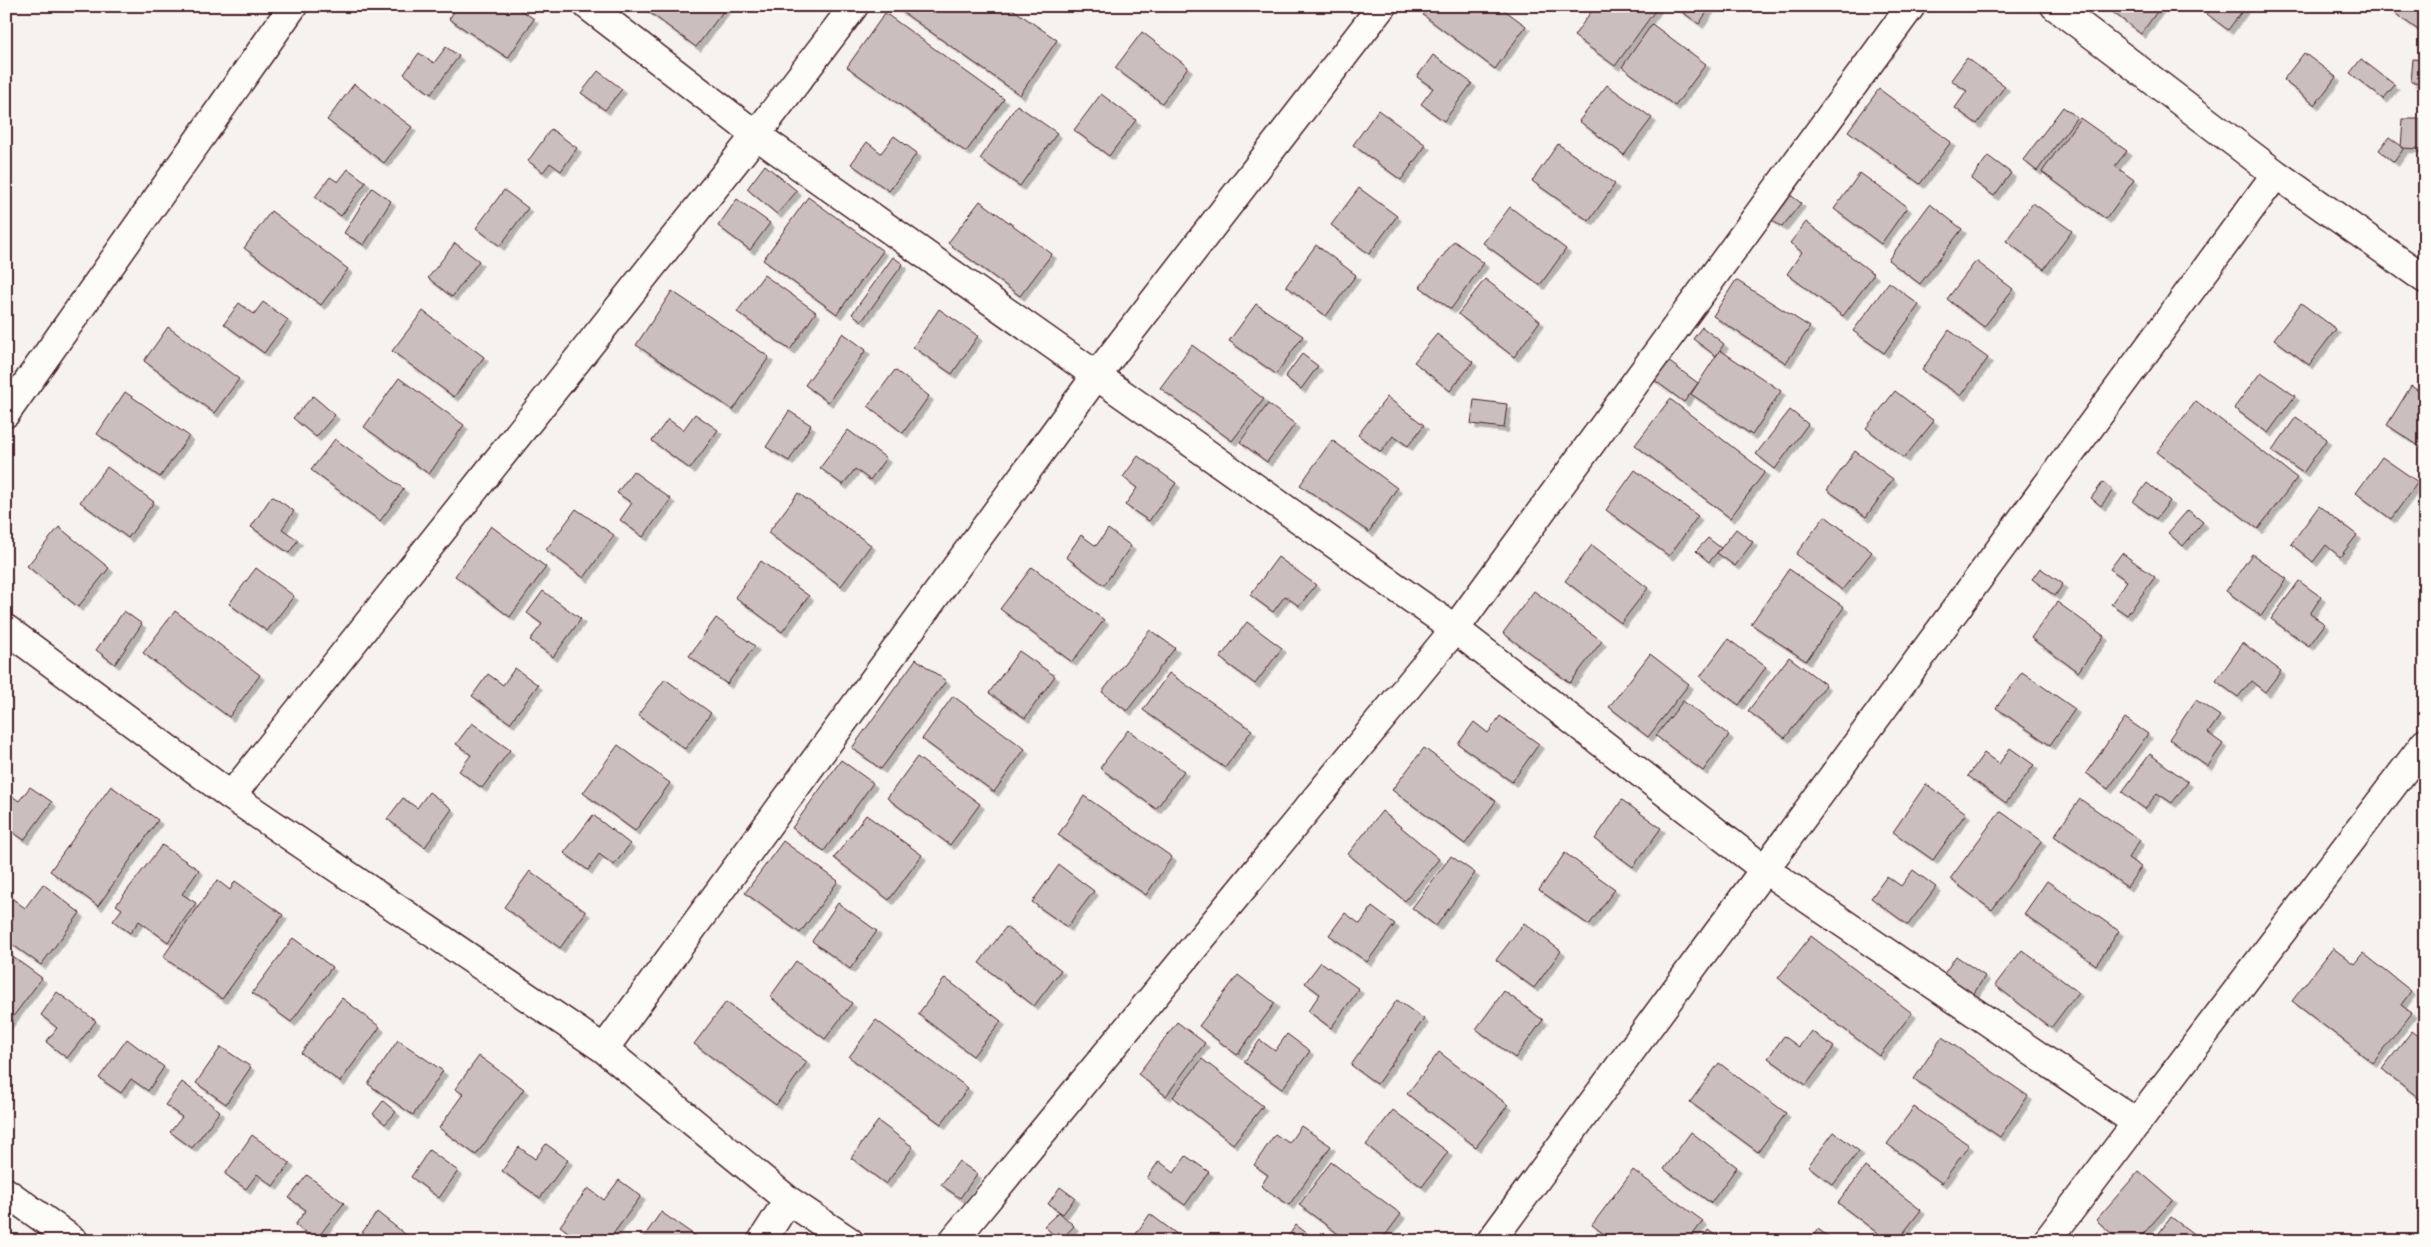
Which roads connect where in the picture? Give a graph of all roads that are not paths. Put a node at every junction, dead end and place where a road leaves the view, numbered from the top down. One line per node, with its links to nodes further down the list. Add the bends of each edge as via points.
1 (293, 6): 11 (street)
2 (588, 6): 7 (street)
3 (854, 6): 7 (street)
4 (1382, 6): 10 (street)
5 (1910, 6): 13 (street)
6 (2055, 6): 8 (street)
7 (756, 136): 10 (street); 15 (street)
8 (2276, 174): 9 (street); 16 (street)
9 (2425, 279)
10 (1096, 376): 13 (street); 17 (street)
11 (6, 413)
12 (6, 629): 15 (street)
13 (1455, 630): 16 (street); 24 (street)
14 (2425, 743): 18 (street)
15 (231, 796): 17 (street)
16 (1764, 869): 18 (street); 25 (street)
17 (604, 1049): 20 (street)
18 (2137, 1122): 26 (street)
19 (6, 1192): 21 (street)
20 (788, 1200): 22 (street); 23 (street)
21 (74, 1241)
22 (762, 1241)
23 (849, 1241)
24 (952, 1241)
25 (1491, 1241)
26 (2047, 1241)

